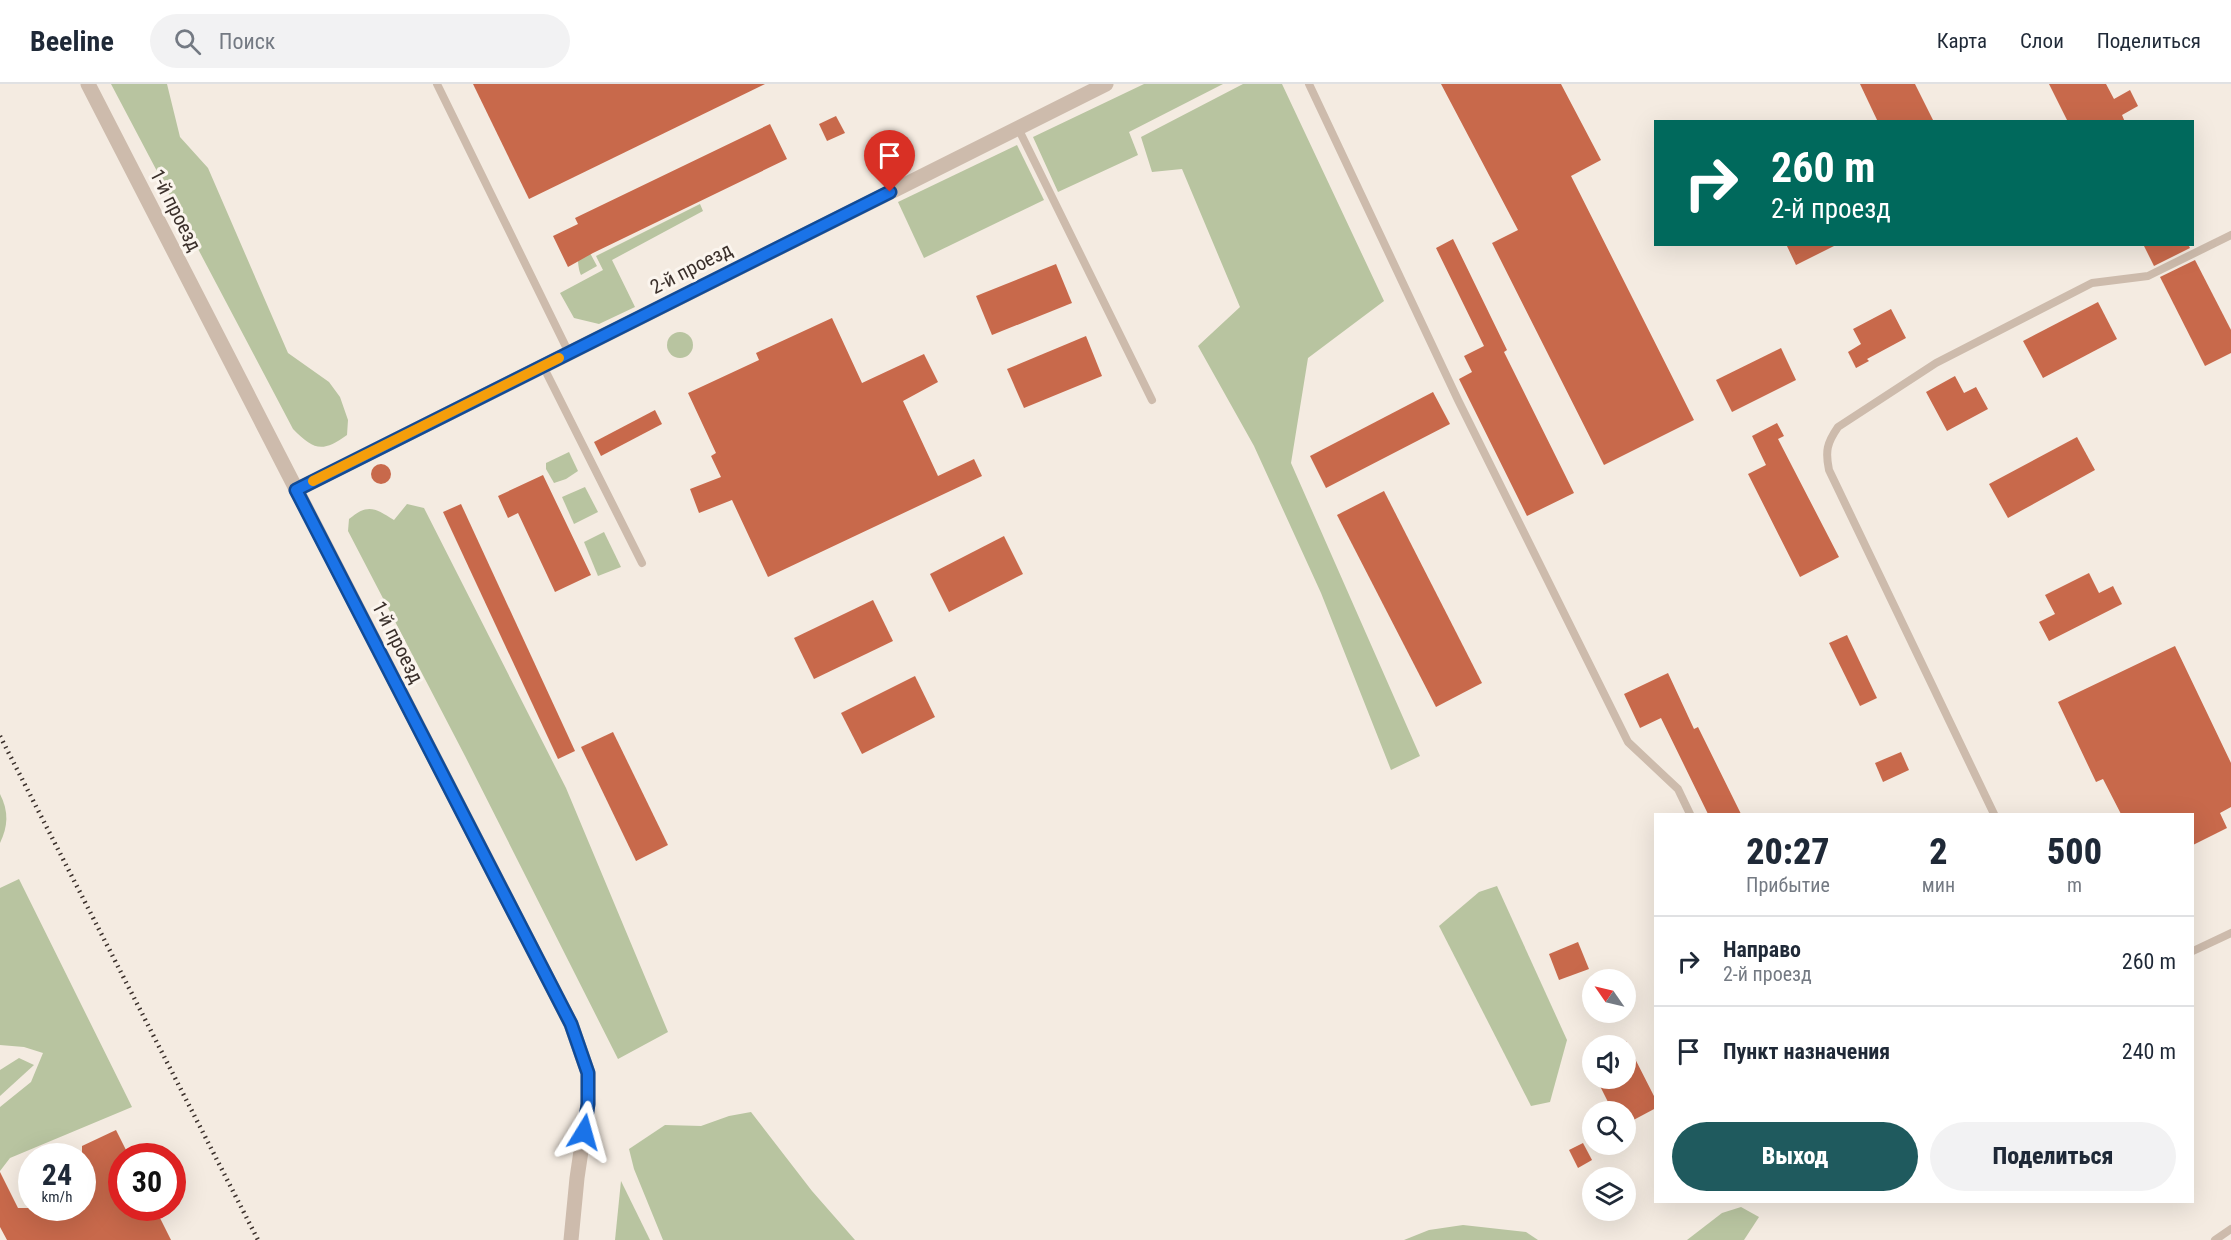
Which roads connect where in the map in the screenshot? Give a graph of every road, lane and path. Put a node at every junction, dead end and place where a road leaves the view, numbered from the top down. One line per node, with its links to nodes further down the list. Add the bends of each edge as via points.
1 (88, 84): 10 (street, 1-й проезд)
2 (437, 84): 7 (lane)
3 (1106, 84): 5 (street, 2-й проезд)
4 (1309, 84): 12 (lane, via 1458,400 1628,742 1677,789)
5 (1018, 128): 7 (street, 2-й проезд); 9 (lane)
6 (2231, 235): 13 (lane, via 2148,276 2092,283 1936,363 1838,427 1830,438 1826,455 1829,470)
7 (569, 353): 8 (street, 2-й проезд)
8 (543, 366): 10 (street, 2-й проезд); 11 (lane)
9 (1152, 400)
10 (296, 490): 17 (street, 1-й проезд, via 581,1050 588,1073 588,1104)
11 (642, 563)
12 (1689, 813)
13 (1994, 813)
14 (2231, 933): 15 (lane)
15 (2194, 951)
16 (2231, 1228): 18 (lane)
17 (571, 1240)
18 (2215, 1240)

